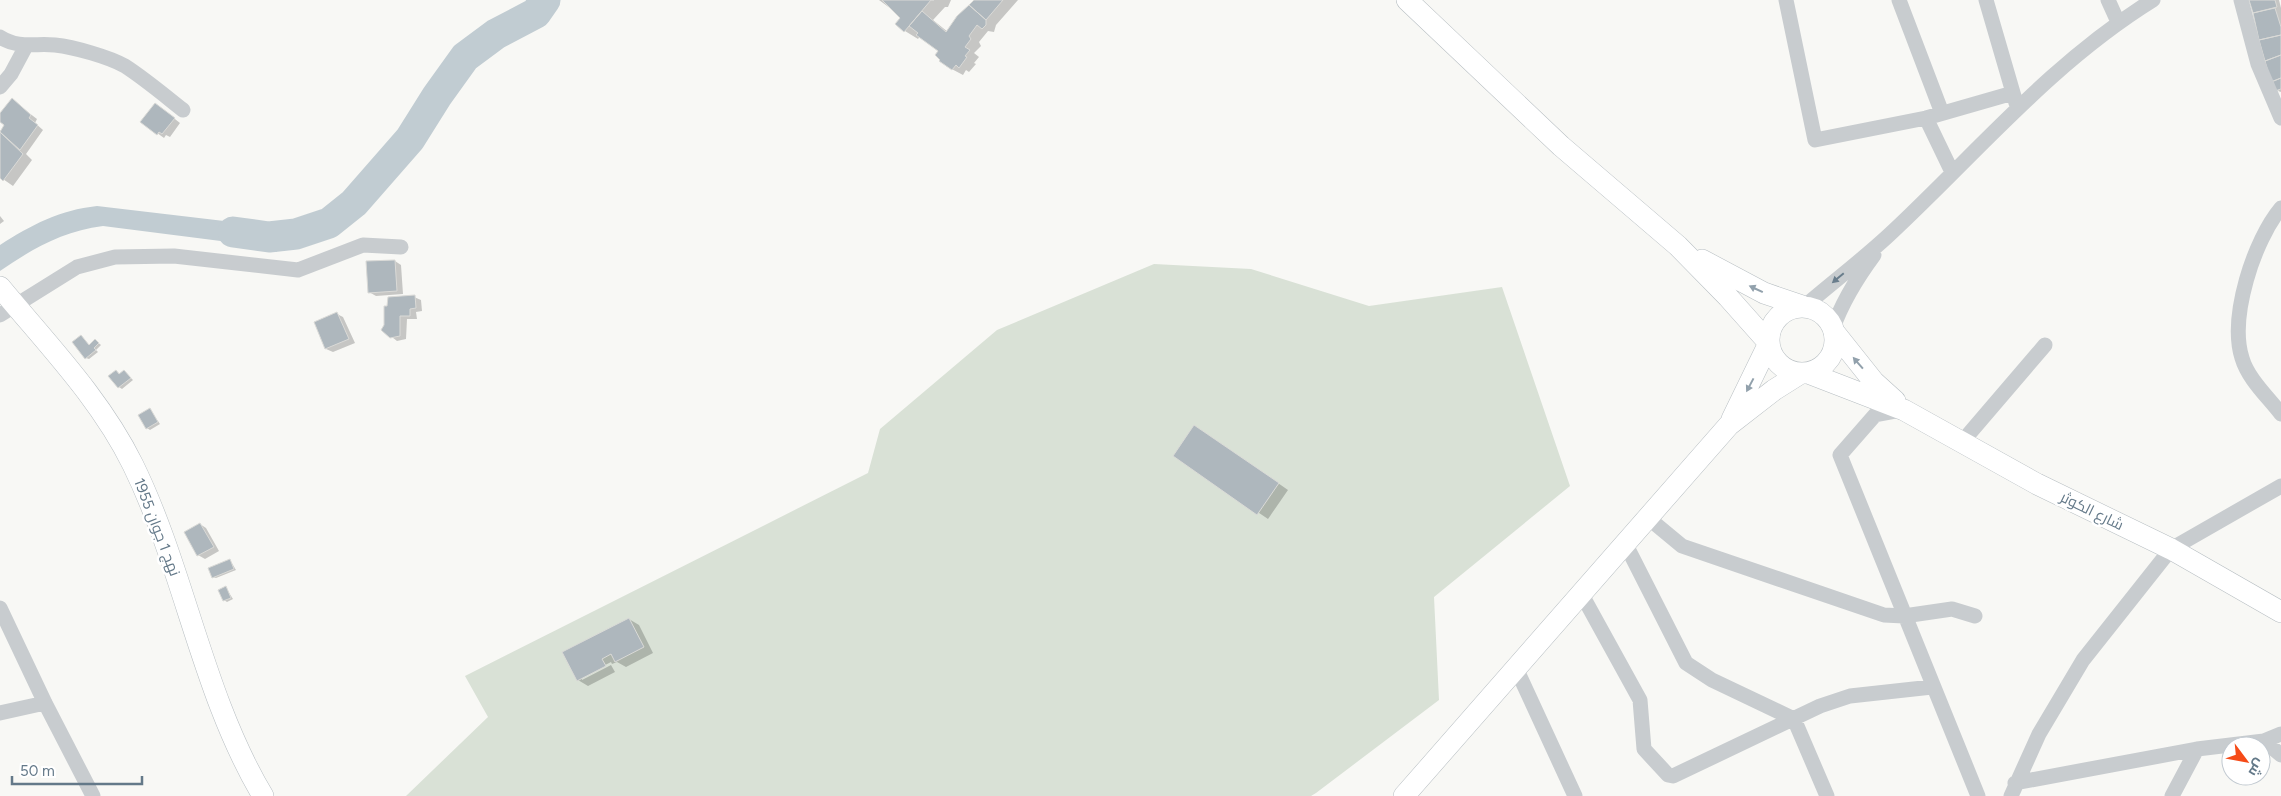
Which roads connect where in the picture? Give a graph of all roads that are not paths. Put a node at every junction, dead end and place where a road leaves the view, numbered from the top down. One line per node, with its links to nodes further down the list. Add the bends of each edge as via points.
1 (1407, 0): 20 (main road, via 1561,146)
2 (1786, 0): 15 (street, via 1816,140)
3 (1899, 0): 14 (street)
4 (1986, 0): 12 (street)
5 (2108, 0): 8 (street)
6 (2153, 0): 8 (street)
7 (2242, 0): 16 (street, via 2258,64)
8 (2118, 22): 12 (street)
9 (0, 37): 10 (street, via 8,43)
10 (26, 46): 11 (street); 13 (street, via 55,45 124,66)
11 (0, 87)
12 (2015, 100): 14 (street); 17 (street)
13 (183, 110)
14 (1942, 113): 15 (street)
15 (1926, 118): 17 (street)
16 (2281, 118)
17 (1952, 172): 19 (street)
18 (2281, 208): 30 (street, via 2270,220 2252,260 2242,301 2238,340 2247,371)
19 (1888, 236): 23 (street, one-way to 23); 25 (street, via 1853,284 1840,307)
20 (1678, 246): 23 (main road, one-way to 20, via 1736,280); 26 (main road)
21 (401, 247): 24 (street, via 363,245 298,270 174,256 115,257 77,267)
22 (0, 287): 24 (main road, نهج 1 جوان 1955)
23 (1803, 306): 25 (main road, via 1822,313); 26 (main road, via 1781,313 1769,331)
24 (7, 310): 53 (main road, نهج 1 جوان 1955, via 74,373 109,422 133,465 154,514 225,717)
25 (1834, 330): 28 (main road, via 1832,354 1826,362); 29 (main road, one-way to 25, via 1874,382)
26 (1768, 343): 28 (main road, via 1776,362 1783,368); 31 (main road, one-way to 31)
27 (2046, 345): 32 (street)
28 (1805, 373): 29 (main road); 31 (main road, via 1774,390)
29 (1904, 410): 32 (main road, شارع الكوثر); 40 (street, via 1875,415 1840,455)
30 (2281, 414)
31 (1729, 425): 34 (main road)
32 (1962, 442): 36 (main road, شارع الكوثر, via 2037,484)
33 (2281, 486): 36 (street)
34 (1647, 518): 35 (main road); 40 (street, via 1682,546 1884,615)
35 (1625, 543): 37 (main road); 46 (street, via 1686,663 1712,680)
36 (2171, 549): 39 (main road, شارع الكوثر); 51 (street, via 2083,660 2039,734)
37 (1581, 593): 42 (main road); 46 (street, via 1640,700 1644,749 1668,775 1673,776)
38 (0, 608): 44 (street)
39 (2281, 612)
40 (1904, 616): 41 (street, via 1952,609); 43 (street)
41 (1975, 616)
42 (1516, 668): 54 (main road); 55 (street)
43 (1932, 687): 46 (street, via 1850,696); 57 (street)
44 (45, 703): 45 (street); 52 (street)
45 (0, 713)
46 (1794, 719): 56 (street)
47 (2221, 746): 49 (street)
48 (2271, 747): 50 (street)
49 (2197, 749): 51 (street); 58 (street)
50 (2281, 755)
51 (2013, 789)
52 (93, 796)
53 (262, 796)
54 (1404, 796)
55 (1575, 796)
56 (1827, 796)
57 (1978, 796)
58 (2172, 796)

